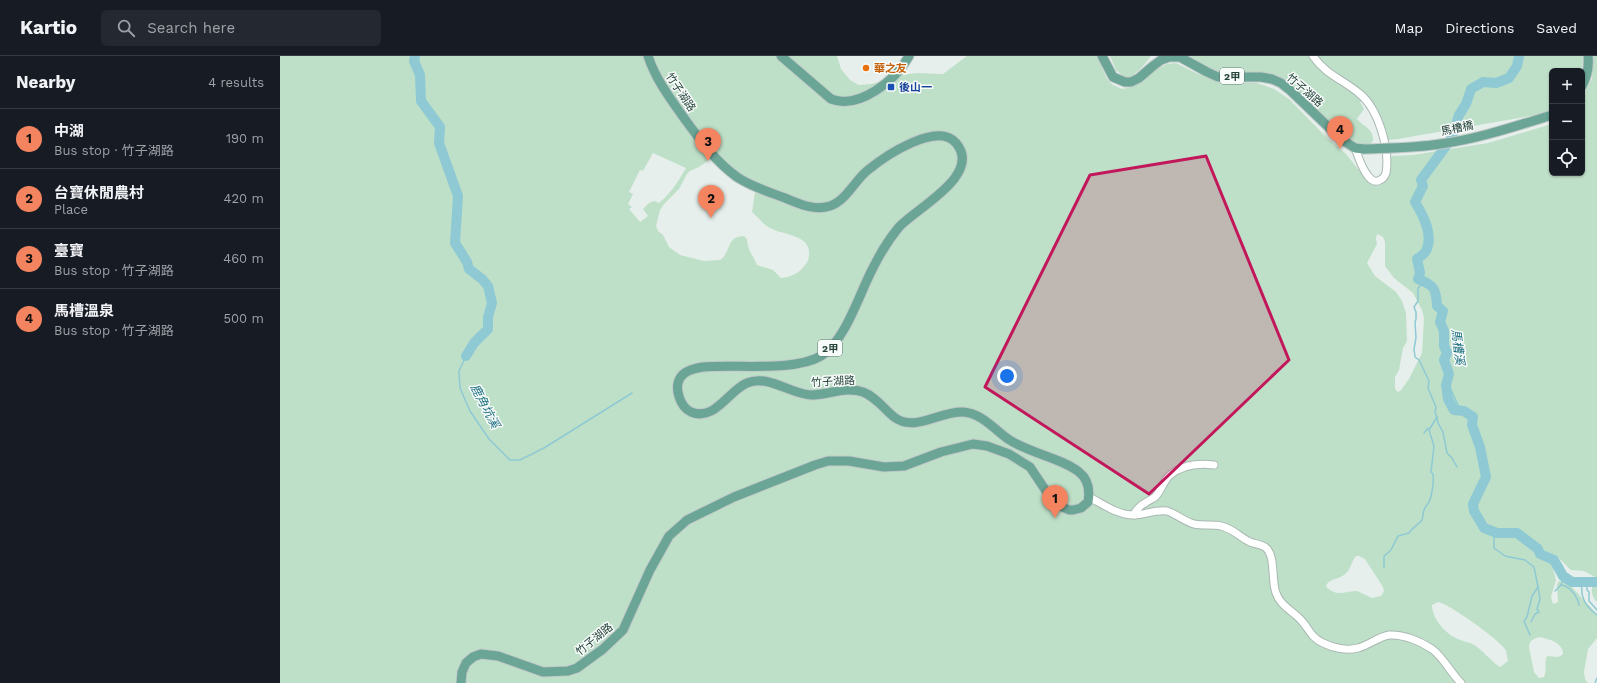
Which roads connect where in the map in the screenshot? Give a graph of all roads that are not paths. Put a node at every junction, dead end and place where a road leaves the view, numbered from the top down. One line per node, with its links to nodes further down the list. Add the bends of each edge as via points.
1 (648, 56): 11 (main road, 竹子湖路 / 2甲, via 653,73 666,93 711,153 735,176 750,185 808,207 826,208 835,204 866,171 915,141 929,136 942,136 953,140 959,149 962,162 961,169 952,183 901,224 874,266 841,334 826,353 802,363 699,367 683,374 678,381 682,404 691,412 704,413 716,408 743,384 762,380 809,395 858,390 872,396 895,418 906,424 965,412 981,419 1010,440 1070,466 1080,473 1089,487)
2 (781, 56): 3 (main road, via 831,99 847,102 858,100 890,80 903,67)
3 (909, 56)
4 (1102, 56): 9 (main road, 竹子湖路 / 2甲, via 1113,77 1125,82 1139,78 1161,60 1180,57 1218,77 1260,77 1281,83 1341,139)
5 (1313, 56): 9 (street, via 1320,66 1361,94 1369,104 1384,137 1384,177 1379,181 1375,182 1366,175)
6 (1588, 56): 7 (main road)
7 (1585, 80)
8 (1549, 115): 9 (main road, 馬槽橋, bridge, via 1440,144)
9 (1359, 149)
10 (1214, 465): 12 (street, via 1201,463 1187,466 1170,476 1158,494 1136,509)
11 (1089, 497): 12 (street, via 1117,512); 13 (main road, 竹子湖路, via 1085,506 1069,510 1054,503 1025,463 1009,454 973,444 941,452 904,466 884,467 849,461 828,461 747,492 687,520 669,536 643,584 623,630 577,668 543,672 498,656 481,654 466,663)
12 (1134, 515): 14 (street, via 1166,511 1194,524 1232,529 1250,542 1266,548 1272,561 1273,581 1280,602 1301,620 1311,635 1336,648 1353,649 1388,635 1400,636 1432,649)
13 (461, 683)
14 (1462, 683)

